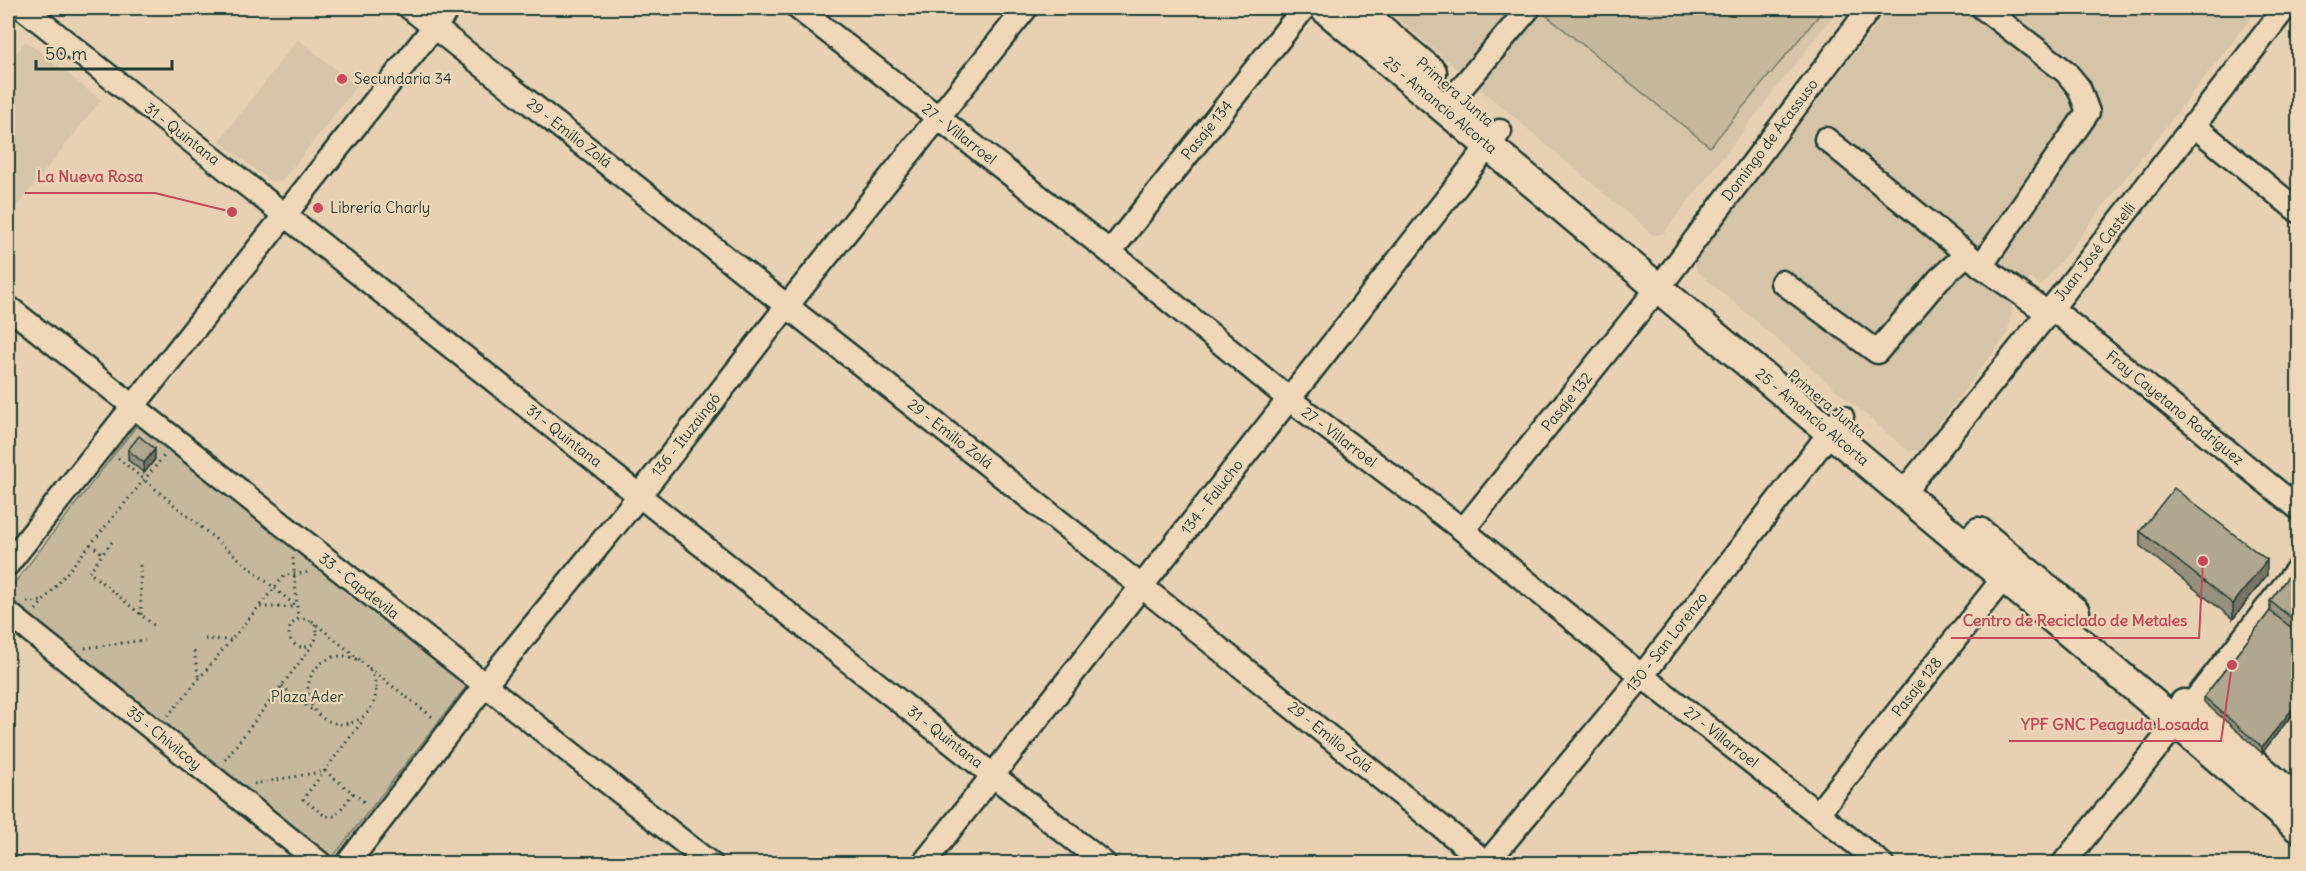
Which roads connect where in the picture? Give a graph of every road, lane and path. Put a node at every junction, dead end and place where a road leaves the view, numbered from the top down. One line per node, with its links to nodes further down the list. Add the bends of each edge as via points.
1 (22, 8): 20 (street, 31 - Quintana)
2 (410, 8): 13 (street, 29 - Emilio Zolá)
3 (449, 8): 13 (street)
4 (798, 8): 15 (street, 27 - Villarroel)
5 (1026, 8): 15 (street, 136 - Ituzaingó)
6 (1304, 8): 21 (street, Pasaje 134)
7 (1324, 8): 17 (main road, 25 - Amancio Alcorta)
8 (1356, 8): 14 (main road, Primera Junta)
9 (1529, 8): 14 (street)
10 (1870, 8): 23 (street, Domingo de Acassuso)
11 (1983, 8): 22 (street, via 2066,72 2079,88 2088,112)
12 (2285, 8): 16 (street, Juan José Castelli)
13 (434, 26): 20 (street); 25 (street, 29 - Emilio Zolá)
14 (1457, 93): 17 (main road, Primera Junta)
15 (937, 117): 21 (street, 27 - Villarroel); 25 (street, 136 - Ituzaingó)
16 (2193, 125): 19 (street); 27 (street, Juan José Castelli)
17 (1494, 138): 23 (main road, Primera Junta); 28 (street, 134 - Falucho)
18 (1826, 139): 22 (street, Fray Cayetano Rodríguez)
19 (2298, 211)
20 (285, 215): 29 (street); 35 (street, 31 - Quintana)
21 (1110, 252): 28 (street, 27 - Villarroel)
22 (1974, 260): 24 (street, via 1939,279 1877,352); 27 (street, Fray Cayetano Rodríguez)
23 (1664, 280): 30 (main road, Primera Junta); 37 (street, Pasaje 132)
24 (1782, 282)
25 (787, 306): 35 (street, 136 - Ituzaingó); 47 (street, 29 - Emilio Zolá)
26 (8, 308): 29 (street, 33 - Capdevila)
27 (2050, 311): 34 (street, Juan José Castelli); 36 (street, Fray Cayetano Rodríguez)
28 (1289, 399): 37 (street, 27 - Villarroel); 47 (street, 134 - Falucho)
29 (134, 408): 42 (street); 65 (street, 33 - Capdevila)
30 (1836, 424): 34 (main road, Primera Junta); 63 (street, 130 - San Lorenzo)
31 (165, 454): 33 (path)
32 (117, 456): 33 (path)
33 (144, 480): 39 (path); 48 (path)
34 (1909, 486): 45 (main road, Primera Junta)
35 (639, 496): 65 (street, 136 - Ituzaingó); 74 (street, 31 - Quintana)
36 (2298, 508)
37 (1463, 530): 63 (street, 27 - Villarroel)
38 (112, 542): 41 (path)
39 (90, 544): 41 (path); 52 (path)
40 (293, 551): 49 (path)
41 (103, 554): 51 (path, via 88,572)
42 (8, 564)
43 (140, 565): 51 (path)
44 (2298, 568): 69 (street)
45 (2009, 570): 69 (main road, Primera Junta); 78 (street, Pasaje 128)
46 (285, 576): 48 (path)
47 (1142, 586): 74 (street, 134 - Falucho); 81 (street, 29 - Emilio Zolá)
48 (274, 588): 49 (path); 50 (path)
49 (297, 606): 50 (path); 53 (path)
50 (259, 607): 58 (path)
51 (141, 615): 55 (path)
52 (15, 619): 61 (street, 35 - Chivilcoy)
53 (298, 620): 54 (path); 59 (path, via 289,630 290,639 302,647)
54 (312, 621): 59 (path, via 318,633); 62 (path)
55 (156, 627)
56 (205, 639): 58 (path)
57 (145, 640): 61 (path)
58 (232, 640): 64 (path)
59 (315, 642): 66 (path)
60 (194, 651): 64 (path)
61 (56, 652): 82 (street, 35 - Chivilcoy)
62 (362, 662): 67 (path, via 375,680 374,702); 68 (path, via 340,656 329,659 312,673 308,695); 71 (path)
63 (1642, 676): 78 (street, 27 - Villarroel); 81 (street, 130 - San Lorenzo)
64 (199, 680): 70 (path)
65 (485, 685): 79 (street, 136 - Ituzaingó); 84 (street, 33 - Capdevila)
66 (281, 686): 68 (path); 72 (path)
67 (369, 712): 68 (path, via 360,720 338,725); 73 (path)
68 (318, 715)
69 (2183, 716): 77 (main road, Primera Junta); 80 (main road); 88 (street)
70 (164, 722)
71 (439, 722)
72 (221, 765)
73 (325, 771): 75 (path); 76 (path); 76 (path, via 303,799 325,816 336,816)
74 (993, 775): 85 (street, 134 - Falucho); 86 (street, 31 - Quintana)
75 (244, 785)
76 (353, 793): 79 (path)
77 (2298, 801)
78 (1818, 813): 87 (street, 27 - Villarroel)
79 (383, 816): 83 (street, 136 - Ituzaingó)
80 (2298, 828)
81 (1487, 863)
82 (321, 864)
83 (347, 864)
84 (711, 864)
85 (923, 864)
86 (1104, 864)
87 (1882, 864)
88 (2063, 864)

